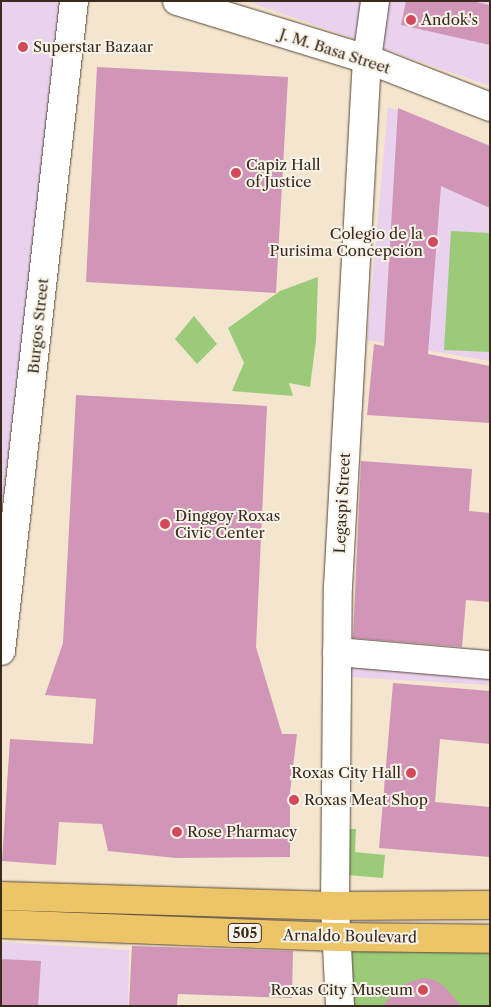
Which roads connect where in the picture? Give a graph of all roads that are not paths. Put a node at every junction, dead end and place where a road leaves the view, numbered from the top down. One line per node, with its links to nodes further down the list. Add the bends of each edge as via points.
1 (74, 1): 6 (street, Burgos Street)
2 (177, 1): 4 (street, J. M. Basa Street)
3 (376, 1): 4 (street, Legaspi Street)
4 (367, 59): 5 (street, J. M. Basa Street); 7 (street, Legaspi Street, via 338,577)
5 (490, 107)
6 (1, 651)
7 (337, 652): 8 (street); 11 (street, Legaspi Street)
8 (490, 666)
9 (1, 896): 11 (highway, Arnaldo Boulevard / 505)
10 (490, 905): 11 (highway, Arnaldo Boulevard / 505)
11 (335, 906): 13 (street, Legaspi Street)
12 (1, 924): 13 (highway, Arnaldo Boulevard / 505)
13 (337, 937): 14 (highway, Arnaldo Boulevard / 505); 15 (street, Legaspi Street)
14 (490, 939)
15 (340, 1006)

